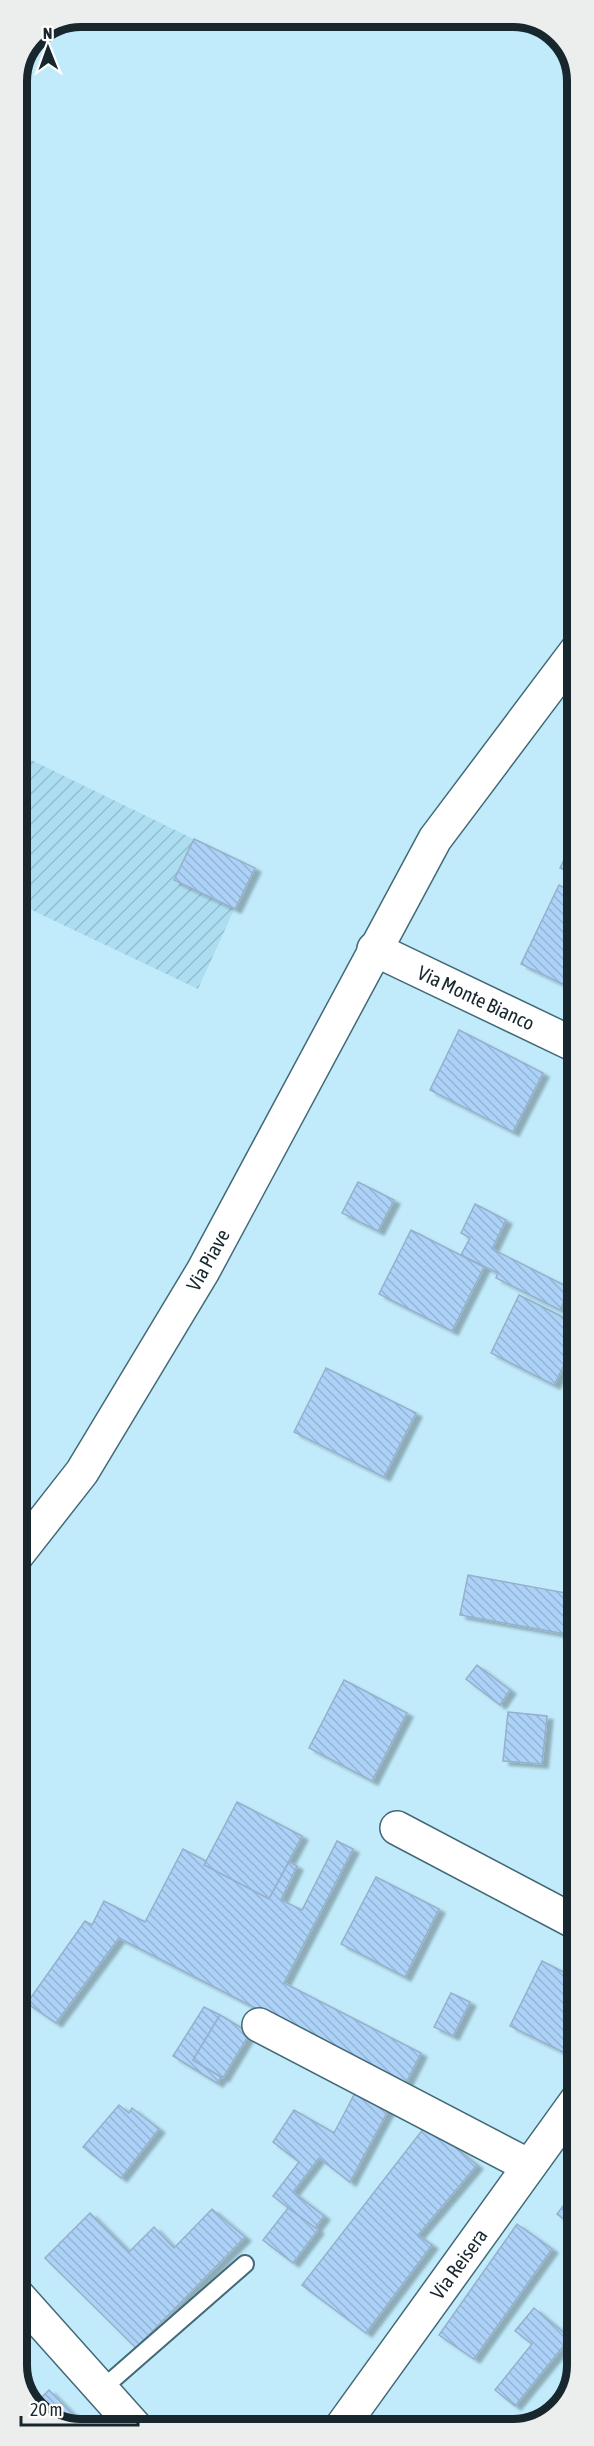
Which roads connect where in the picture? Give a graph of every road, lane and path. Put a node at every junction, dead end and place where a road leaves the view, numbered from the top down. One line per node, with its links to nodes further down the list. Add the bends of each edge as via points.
1 (567, 663): 2 (street, Via Piave, via 435,839)
2 (374, 950): 3 (street, Via Monte Bianco); 4 (street, Via Piave, via 203,1271 82,1472)
3 (567, 1041)
4 (27, 1542)
5 (397, 1828): 6 (street)
6 (567, 1918)
7 (259, 2025): 9 (street)
8 (567, 2114): 9 (street, Via Reisera)
9 (529, 2166): 14 (street, Via Reisera)
10 (245, 2264): 12 (lane)
11 (27, 2306): 12 (street)
12 (102, 2389): 13 (street)
13 (128, 2419)
14 (347, 2419)

